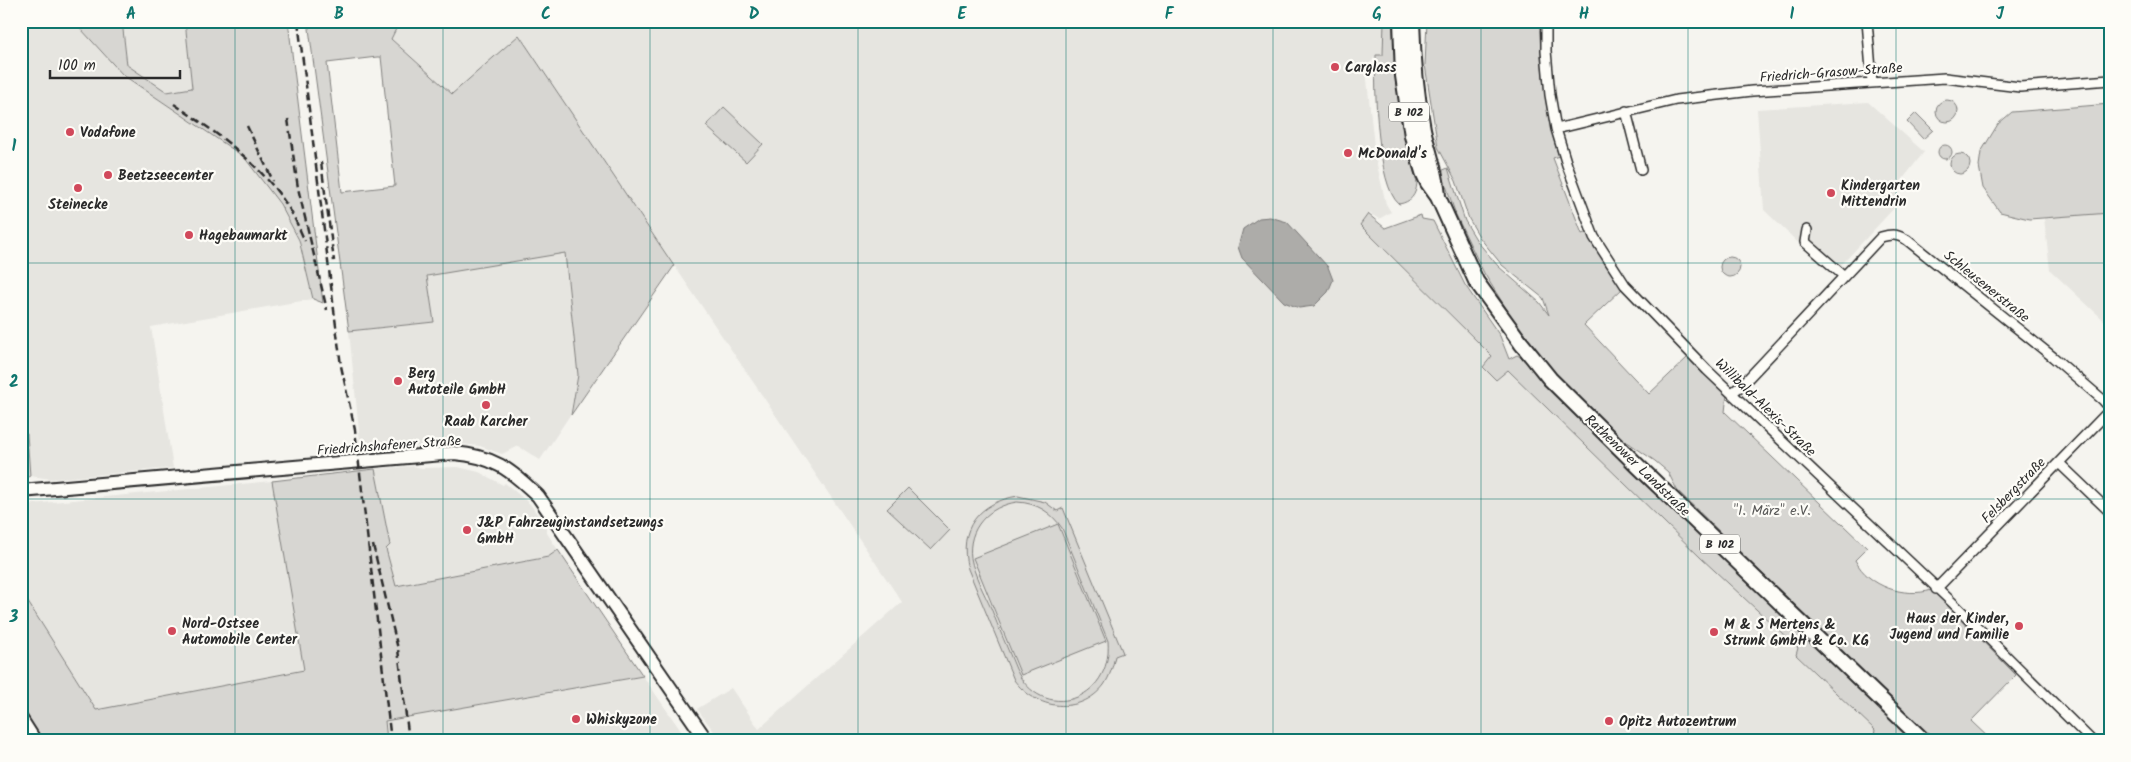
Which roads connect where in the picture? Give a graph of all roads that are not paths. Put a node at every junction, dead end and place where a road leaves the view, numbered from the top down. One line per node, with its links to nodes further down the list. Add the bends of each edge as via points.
1 (1401, 21): 10 (main road, Rathenower Landstraße / B 102, via 1403,76 1412,136 1428,183)
2 (1412, 21): 10 (main road, Rathenower Landstraße / B 102, via 1418,104 1437,176)
3 (1546, 21): 8 (street, Willibald-Alexis-Straße, via 1546,51)
4 (1867, 21): 6 (street)
5 (2110, 80): 6 (street, Friedrich-Grasow-Straße, via 2020,87 1945,78)
6 (1872, 82): 7 (street, Friedrich-Grasow-Straße, via 1705,95)
7 (1626, 111): 8 (street, Friedrich-Grasow-Straße); 9 (street)
8 (1556, 129): 13 (street, Willibald-Alexis-Straße, via 1584,214 1609,262 1649,311)
9 (1641, 170)
10 (1438, 197): 22 (main road, Rathenower Landstraße / B 102, via 1476,281 1550,379)
11 (1807, 230): 12 (street, via 1805,242)
12 (1844, 276): 13 (street, Schleusenerstraße); 14 (street, Schleusenerstraße, via 1881,237 1899,235 2053,357 2104,400)
13 (1732, 393): 18 (street, Willibald-Alexis-Straße)
14 (2110, 409): 15 (street, Felsbergstraße)
15 (2059, 463): 17 (street); 18 (street, Felsbergstraße)
16 (21, 491): 21 (street, Friedrichshafener Straße, via 454,453 491,460 517,475 538,496)
17 (2110, 512)
18 (1936, 589): 23 (street, Willibald-Alexis-Straße)
19 (21, 719): 20 (street)
20 (35, 741)
21 (707, 741)
22 (1924, 741)
23 (2092, 741)

